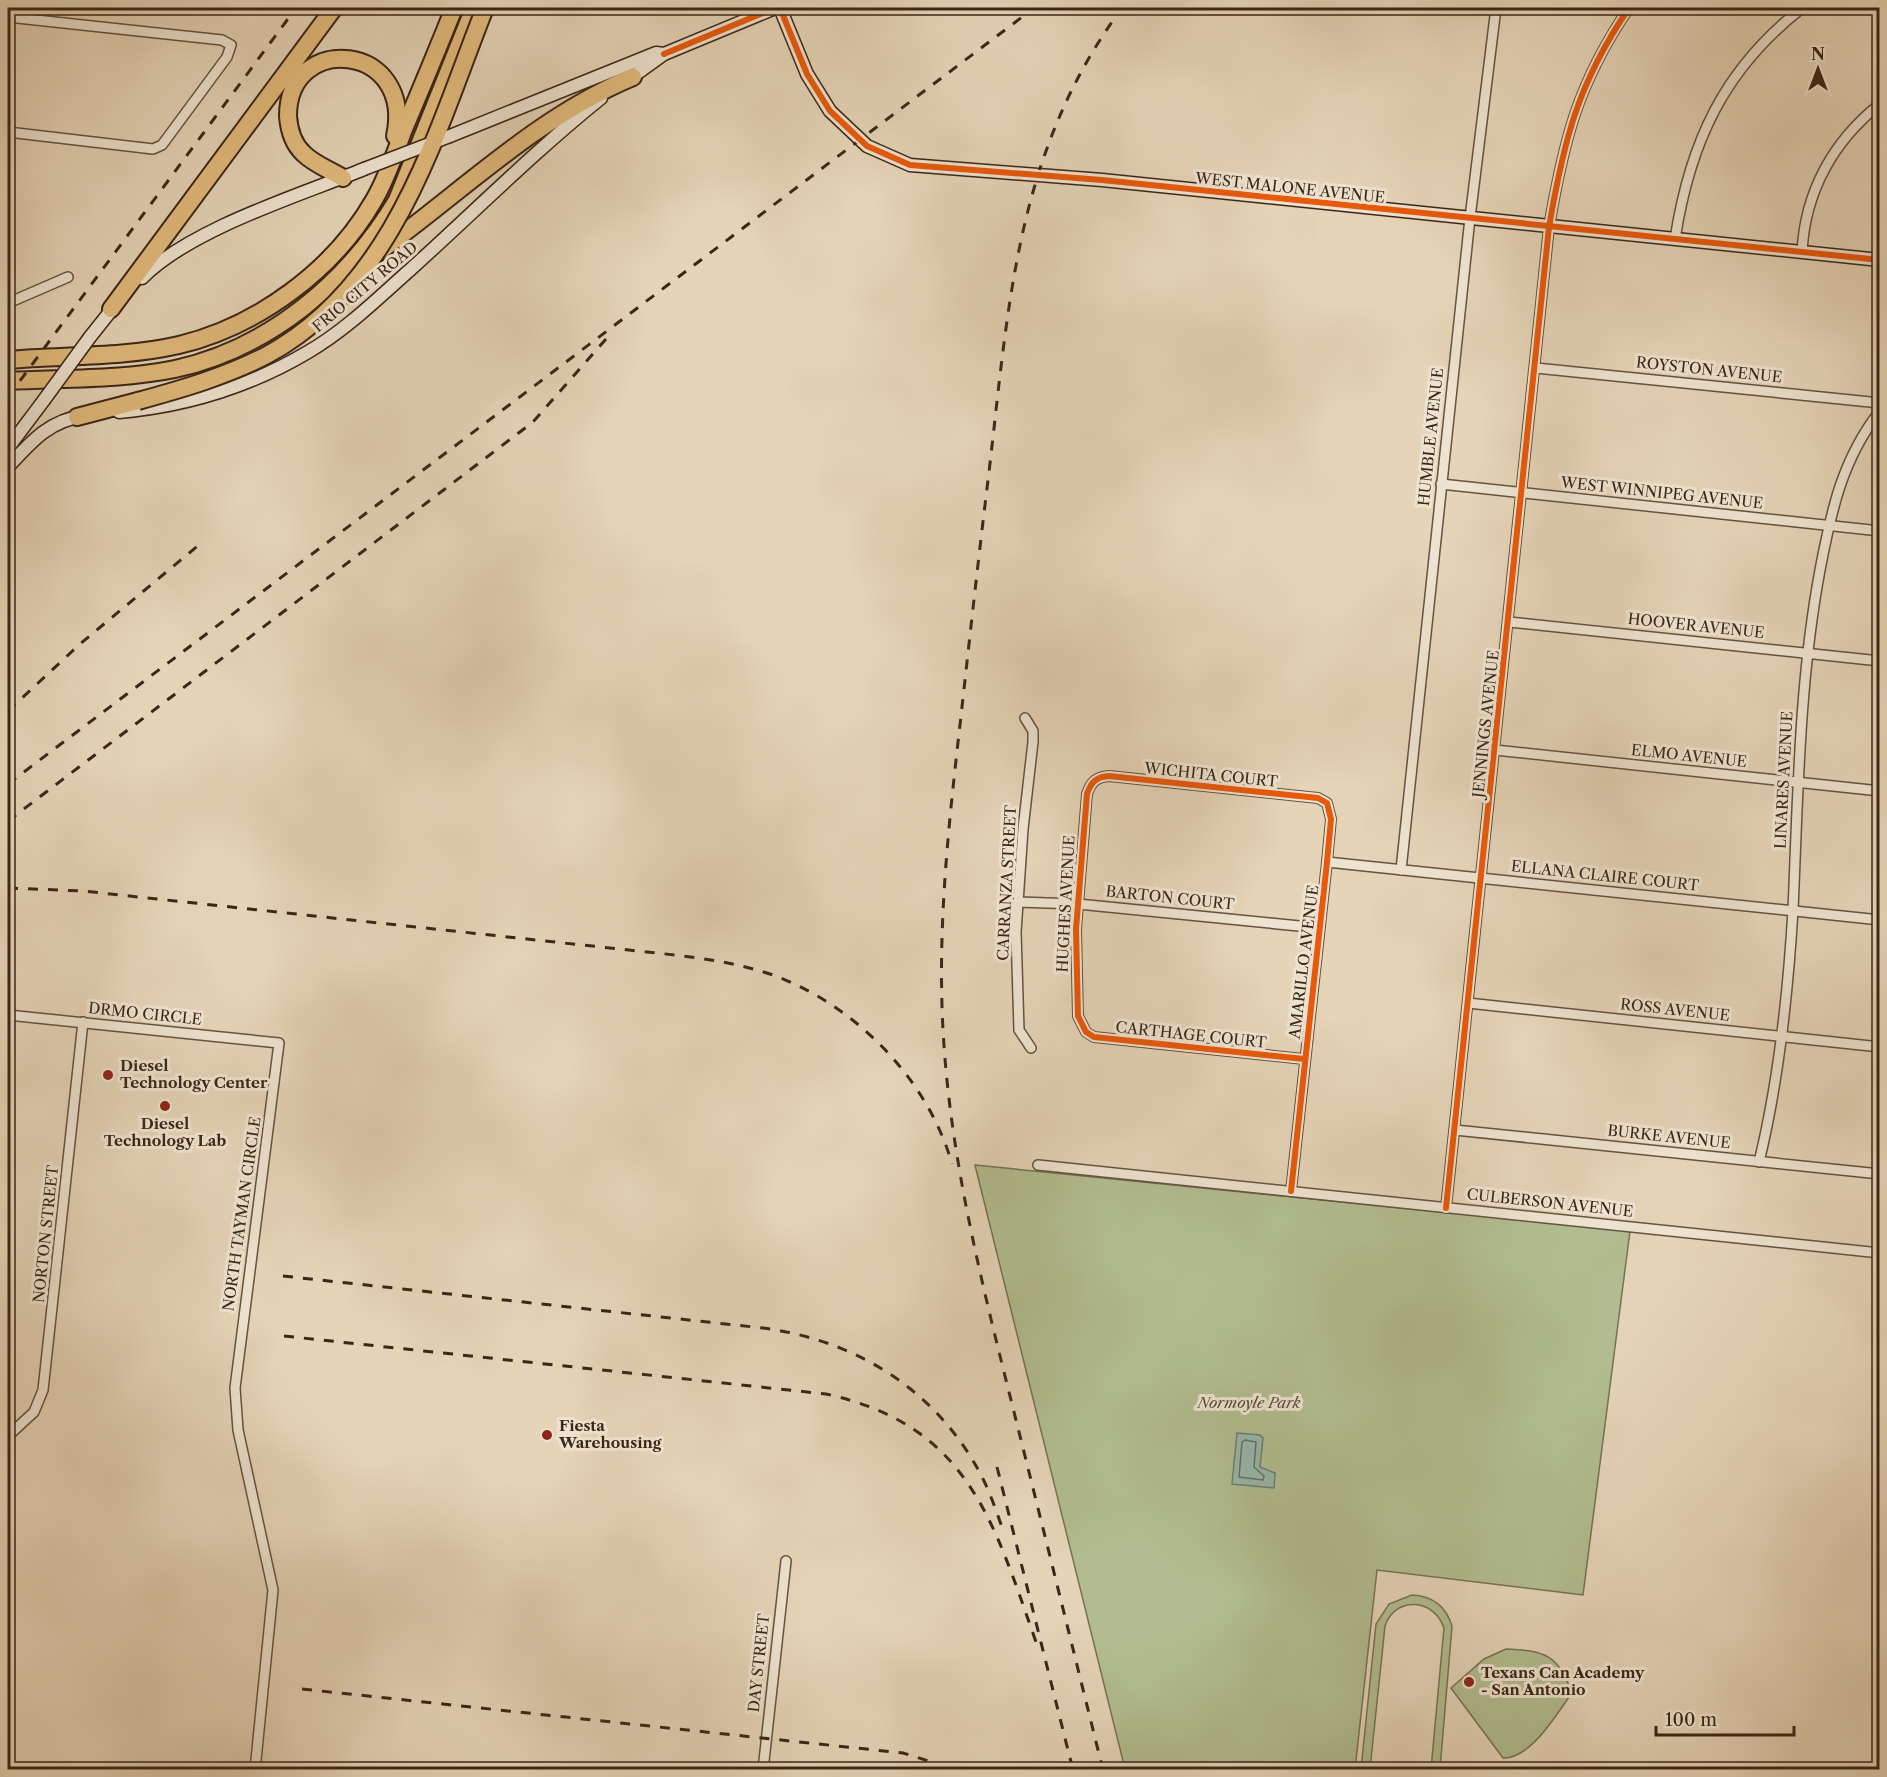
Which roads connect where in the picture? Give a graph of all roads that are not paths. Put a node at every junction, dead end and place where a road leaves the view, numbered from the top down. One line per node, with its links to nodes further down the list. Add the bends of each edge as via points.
1 (334, 8): 25 (highway)
2 (454, 8): 16 (highway)
3 (474, 8): 23 (highway, via 397,200 381,226)
4 (485, 8): 32 (highway, bridge, via 396,225 338,300 305,329 267,354 188,387)
5 (775, 8): 11 (main road, FRIO CITY ROAD)
6 (780, 8): 17 (main road, WEST MALONE AVENUE, via 807,74 830,111 867,146 910,165 1102,180)
7 (1496, 8): 17 (street, HUMBLE AVENUE)
8 (1629, 8): 18 (street, JENNINGS AVENUE, via 1589,76 1571,120)
9 (1802, 8): 19 (street, via 1752,53 1717,105 1690,166)
10 (8, 17): 14 (street, via 229,42 231,50 162,145 139,148)
11 (664, 54): 12 (main road, FRIO CITY ROAD); 15 (main road, FRIO CITY ROAD, bridge, via 656,53 587,79)
12 (633, 77): 23 (highway, via 597,92 540,126); 32 (main road, FRIO CITY ROAD, via 574,120 362,313 308,352 253,381 195,401)
13 (1880, 104): 20 (street, via 1840,143 1821,175 1807,214)
14 (8, 132)
15 (343, 178): 16 (highway, via 302,152 288,120 293,91 306,71 340,58 357,58 371,64 389,83 395,98 398,122); 25 (main road, FRIO CITY ROAD, via 226,224 183,247 152,267)
16 (385, 178): 26 (highway, via 362,218 322,265 276,302 247,319 181,344 139,352)
17 (1470, 218): 18 (main road, WEST MALONE AVENUE); 36 (street, HUMBLE AVENUE)
18 (1549, 226): 19 (main road, WEST MALONE AVENUE); 27 (street, JENNINGS AVENUE)
19 (1675, 239): 20 (main road, WEST MALONE AVENUE)
20 (1802, 252): 21 (main road, WEST MALONE AVENUE)
21 (1880, 260)
22 (68, 277): 24 (street)
23 (326, 290): 28 (highway, via 296,315 238,348 175,369)
24 (8, 303)
25 (111, 309): 30 (main road, FRIO CITY ROAD, bridge)
26 (8, 360)
27 (1536, 368): 29 (street, ROYSTON AVENUE); 37 (street, JENNINGS AVENUE)
28 (8, 381)
29 (1880, 403)
30 (40, 405): 33 (main road, via 40,420); 34 (main road, FRIO CITY ROAD)
31 (1880, 411): 38 (street, LINARES AVENUE, via 1850,458)
32 (77, 417): 33 (main road, FRIO CITY ROAD)
33 (55, 423): 35 (main road, FRIO CITY ROAD)
34 (8, 448)
35 (8, 467)
36 (1441, 484): 37 (street, WEST WINNIPEG AVENUE); 50 (street, HUMBLE AVENUE)
37 (1522, 494): 38 (street, WEST WINNIPEG AVENUE); 40 (street, JENNINGS AVENUE)
38 (1828, 525): 39 (street, WEST WINNIPEG AVENUE); 41 (street, LINARES AVENUE)
39 (1880, 531)
40 (1509, 622): 41 (street, HOOVER AVENUE); 44 (street, JENNINGS AVENUE)
41 (1807, 653): 42 (street, HOOVER AVENUE); 45 (street, LINARES AVENUE)
42 (1880, 661)
43 (1025, 718): 52 (street, CARRANZA STREET, via 1033,732 1033,742)
44 (1495, 750): 45 (street, ELMO AVENUE); 51 (street, JENNINGS AVENUE)
45 (1797, 782): 47 (street, ELMO AVENUE); 54 (street, LINARES AVENUE)
46 (1090, 786): 48 (street, WICHITA COURT, via 1097,778 1109,776 1318,798); 53 (street, HUGHES AVENUE)
47 (1880, 791)
48 (1329, 807): 49 (street, AMARILLO AVENUE)
49 (1327, 862): 50 (street, ELLANA CLAIRE COURT); 56 (street, AMARILLO AVENUE)
50 (1401, 870): 51 (street, ELLANA CLAIRE COURT)
51 (1482, 879): 54 (street, ELLANA CLAIRE COURT); 57 (street, JENNINGS AVENUE)
52 (1018, 902): 53 (street, BARTON COURT); 64 (street, CARRANZA STREET, via 1019,1030)
53 (1078, 904): 56 (street, BARTON COURT); 60 (street, HUGHES AVENUE)
54 (1792, 911): 55 (street, ELLANA CLAIRE COURT); 61 (street, LINARES AVENUE)
55 (1880, 920)
56 (1319, 928): 65 (street, AMARILLO AVENUE)
57 (1468, 1004): 61 (street, ROSS AVENUE); 66 (street, JENNINGS AVENUE)
58 (8, 1015): 59 (street, DRMO CIRCLE)
59 (83, 1022): 62 (street, DRMO CIRCLE); 73 (street, NORTON STREET, via 43,1390 34,1412)
60 (1080, 1024): 65 (street, CARTHAGE COURT, via 1094,1037)
61 (1781, 1037): 63 (street, ROSS AVENUE); 67 (street, LINARES AVENUE)
62 (279, 1043): 75 (street, NORTH TAYMAN CIRCLE, via 236,1388 238,1430 273,1590)
63 (1880, 1047)
64 (1031, 1048)
65 (1304, 1059): 70 (street, AMARILLO AVENUE)
66 (1455, 1130): 67 (street, BURKE AVENUE); 71 (street, JENNINGS AVENUE)
67 (1759, 1162): 69 (street, BURKE AVENUE)
68 (1038, 1165): 70 (street, CULBERSON AVENUE)
69 (1880, 1174)
70 (1291, 1191): 71 (street, CULBERSON AVENUE)
71 (1446, 1208): 72 (street, CULBERSON AVENUE)
72 (1880, 1253)
73 (8, 1436)
74 (786, 1561): 76 (street, DAY STREET)
75 (255, 1770)
76 (763, 1770)

